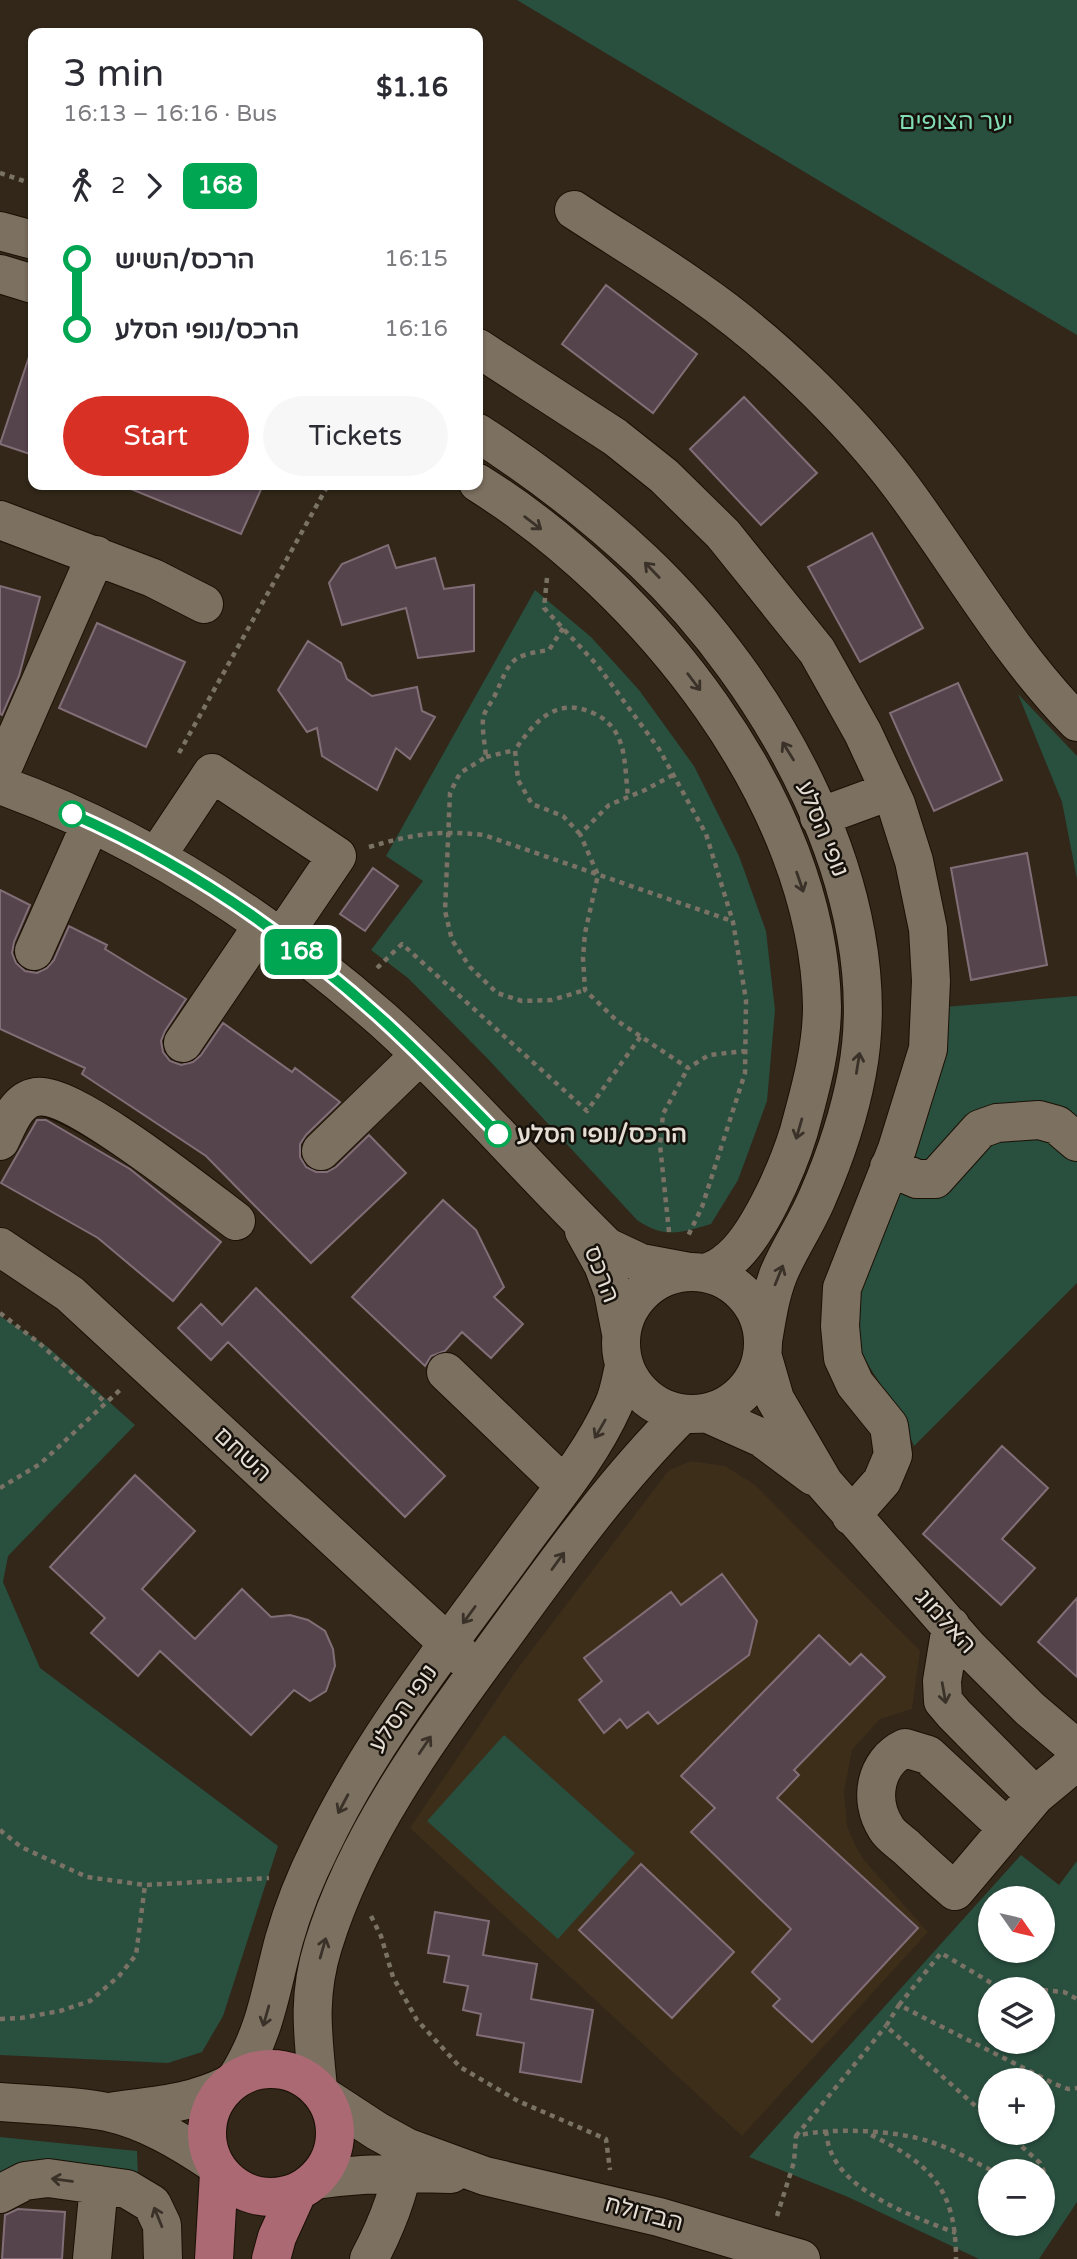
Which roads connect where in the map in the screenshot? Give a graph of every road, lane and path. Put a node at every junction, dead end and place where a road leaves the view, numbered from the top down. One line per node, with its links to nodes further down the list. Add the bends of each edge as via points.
1 (0, 173): 2 (path)
2 (28, 182)
3 (574, 210): 17 (street, via 700,291 840,414 900,484 1053,698)
4 (0, 231): 5 (street)
5 (28, 239)
6 (0, 274): 7 (street)
7 (28, 282)
8 (483, 351): 24 (street, via 615,437 664,476 723,534 817,651)
9 (483, 437): 26 (street, נופי הסלע, one-way to 9, via 799,768 739,673 677,596 578,504)
10 (483, 486): 13 (street, נופי הסלע, one-way to 13)
11 (325, 490): 20 (path)
12 (0, 520): 14 (street)
13 (552, 537): 16 (path, via 544,608); 50 (street, נופי הסלע, one-way to 50, via 639,616 705,697 761,788 801,884 816,946 820,1037 794,1145 757,1225 740,1249 726,1262)
14 (96, 555): 15 (street); 21 (street)
15 (204, 604)
16 (564, 628): 19 (path, via 549,650 526,653 502,676 483,717); 22 (path, via 659,748)
17 (1077, 722)
18 (514, 750): 19 (path); 25 (path, via 531,725 557,709 579,707 607,719 621,744); 29 (path, via 518,780 532,804 563,816)
19 (486, 757): 28 (path, via 460,773 450,793)
20 (176, 759)
21 (0, 774)
22 (673, 775): 25 (path); 33 (path, via 706,834)
23 (0, 785): 27 (street, הרכס)
24 (890, 791): 26 (street); 46 (street, via 917,872 928,929 930,981 928,1049)
25 (628, 797): 29 (path, via 609,805)
26 (819, 817): 52 (street, נופי הסלע, one-way to 26, via 779,1273 834,1159 862,1041 855,927 841,870)
27 (91, 823): 31 (street, הרכס); 35 (street)
28 (448, 831): 30 (path, via 409,835); 32 (path, via 484,835); 36 (path, via 445,911 453,940 470,967 497,993 522,1001 552,1000)
29 (580, 834): 32 (path)
30 (337, 856): 31 (street, via 212,772); 34 (street)
31 (156, 857): 34 (street, הרכס)
32 (598, 875): 33 (path); 36 (path, via 585,933)
33 (733, 922): 40 (path, via 747,1000)
34 (273, 931): 37 (street, הרכס); 39 (street)
35 (33, 951)
36 (585, 990): 38 (path, via 616,1020)
37 (351, 993): 38 (path, via 402,944 587,1111); 41 (street, הרכס)
38 (641, 1036): 42 (path)
39 (183, 1043)
40 (745, 1051): 42 (path, via 709,1055); 50 (path, via 745,1073 702,1207)
41 (419, 1055): 45 (street); 47 (street, הרכס)
42 (688, 1068): 50 (path, via 663,1114 660,1145)
43 (0, 1141): 48 (street, via 22,1104 37,1096 61,1101 161,1165)
44 (1077, 1142): 46 (street, via 1058,1125 1040,1119 997,1123 980,1129 934,1179 917,1179)
45 (321, 1151)
46 (889, 1167): 61 (street, via 842,1288 840,1326 843,1358 855,1384 890,1426 893,1455 882,1481)
47 (576, 1217): 50 (street, הרכס, via 607,1247 641,1263); 53 (street, הרכס, via 604,1265)
48 (236, 1222)
49 (0, 1247): 54 (street, השחם, via 70,1294)
50 (690, 1271): 52 (street, via 725,1280 740,1291 760,1322); 53 (street, via 670,1276 645,1291 627,1314)
51 (0, 1313): 56 (path)
52 (763, 1347): 57 (street, via 756,1375 743,1392 727,1406); 58 (street, האלמוג, via 775,1399)
53 (623, 1349): 57 (street, via 633,1384 646,1398 663,1409); 59 (street, נופי הסלע, one-way to 59, via 614,1404)
54 (147, 1365): 56 (path); 63 (street, השחם)
55 (446, 1373): 59 (street)
56 (106, 1403): 60 (path, via 40,1464)
57 (694, 1414): 58 (street, האלמוג, via 762,1438); 64 (street, נופי הסלע, one-way to 57, via 595,1510 650,1446)
58 (824, 1483): 61 (street, האלמוג)
59 (564, 1485): 63 (street, נופי הסלע, one-way to 63)
60 (0, 1488)
61 (851, 1516): 62 (street, האלמוג)
62 (951, 1626): 65 (street, האלמוג, via 1030,1709); 67 (street, one-way to 67, via 943,1702)
63 (447, 1645): 64 (street, השחם); 79 (street, נופי הסלע, one-way to 79, via 372,1752 321,1847 297,1900 262,2028 252,2054)
64 (478, 1671): 81 (street, נופי הסלע, one-way to 64, via 311,2003 334,1914 387,1805)
65 (1077, 1749)
66 (1077, 1761): 67 (street)
67 (1035, 1796): 68 (street)
68 (1007, 1828)
69 (0, 1830): 71 (path, via 21,1847 88,1877)
70 (277, 1878): 71 (path)
71 (145, 1885): 77 (path, via 136,1955 119,1976 90,2001 60,2011)
72 (367, 1909): 96 (path, via 393,1977 417,2020 460,2067 518,2101 606,2139)
73 (981, 1977): 76 (path, via 941,1953)
74 (1055, 1991): 75 (path)
75 (1077, 1999)
76 (899, 2005): 78 (path); 80 (path, via 1055,2084)
77 (0, 2019)
78 (886, 2026): 83 (path); 87 (path)
79 (232, 2082): 81 (main road, via 256,2070 279,2069 300,2075); 84 (street, via 202,2098); 92 (main road, via 217,2097 206,2130)
80 (1077, 2088)
81 (321, 2092): 89 (street, הבדולח, via 377,2131); 94 (main road, via 333,2113 334,2149 327,2166)
82 (0, 2102): 84 (street)
83 (978, 2108)
84 (107, 2112): 92 (street, via 176,2138)
85 (826, 2132): 86 (path); 87 (path); 97 (path, via 841,2169 862,2187)
86 (867, 2133): 91 (path, via 931,2142); 97 (path, via 905,2151 927,2169 941,2186)
87 (796, 2136): 98 (path, via 787,2189)
88 (1020, 2145): 90 (path)
89 (405, 2159): 94 (street, הבדולח); 96 (street, הבדולח); 103 (street)
90 (1036, 2159)
91 (978, 2164)
92 (216, 2168): 94 (main road, via 235,2187 255,2196 276,2198); 101 (main road)
93 (99, 2185): 95 (street, one-way to 95, via 48,2178 25,2180); 99 (street); 100 (street, one-way to 93, via 162,2225 152,2204 127,2189)
94 (306, 2187): 102 (main road, via 277,2236)
95 (0, 2194)
96 (614, 2205): 98 (street, הבדולח)
97 (956, 2233): 104 (path)
98 (787, 2256)
99 (92, 2259)
100 (163, 2259)
101 (214, 2259)
102 (271, 2259)
103 (369, 2259)
104 (956, 2259)

